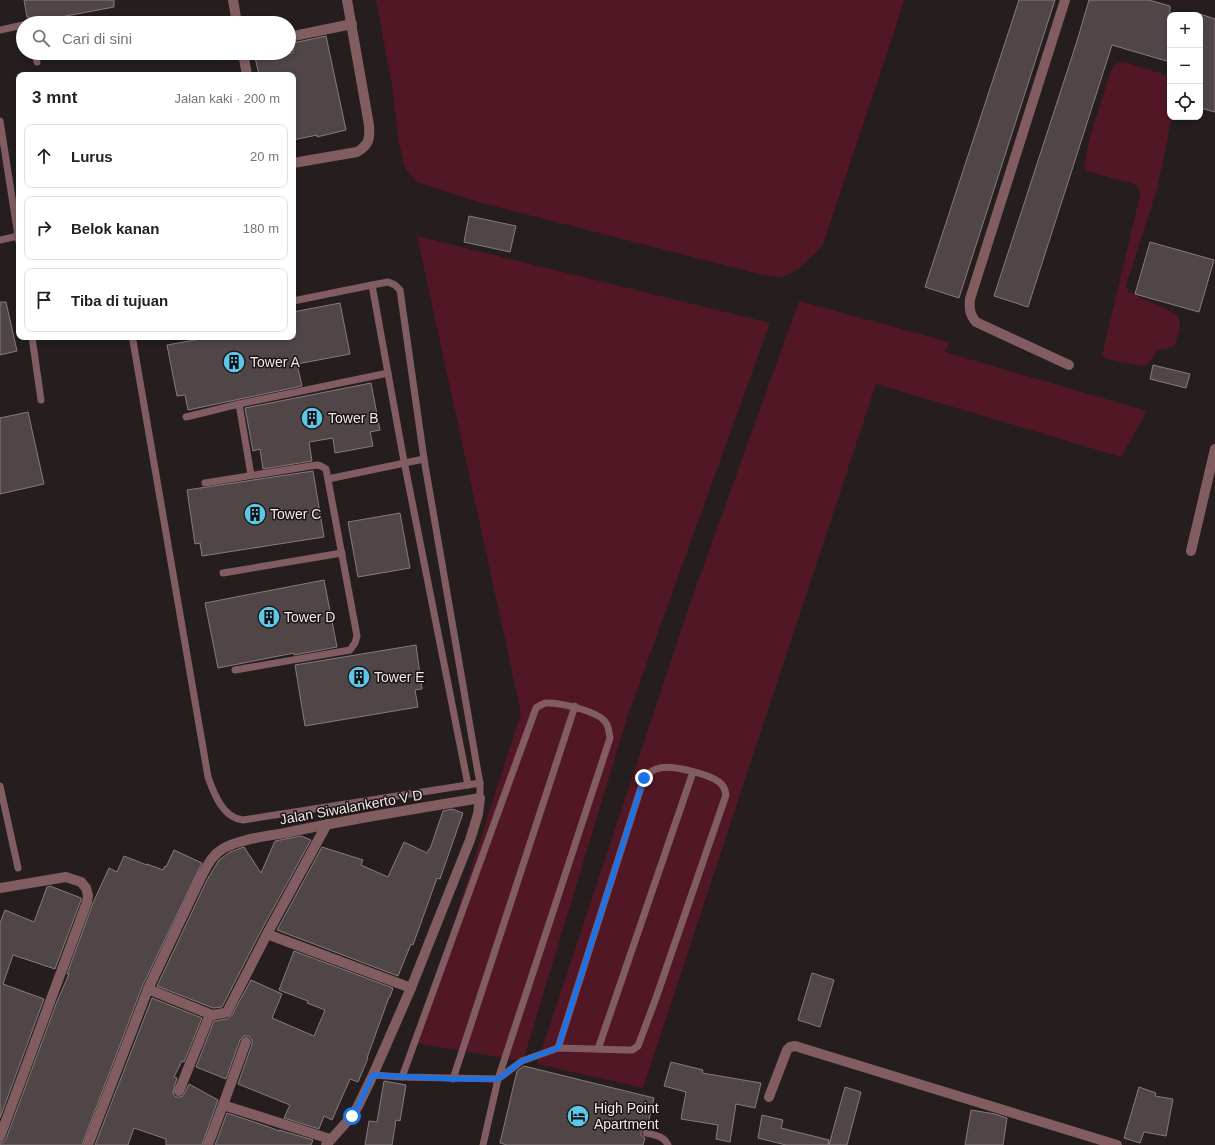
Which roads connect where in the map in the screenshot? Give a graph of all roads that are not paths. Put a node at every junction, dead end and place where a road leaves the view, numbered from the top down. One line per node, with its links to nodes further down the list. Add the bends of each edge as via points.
1 (233, 0): 4 (street)
2 (347, 0): 5 (street)
3 (1065, 0): 20 (street, via 969,308 976,322)
4 (236, 16)
5 (352, 24): 8 (street); 12 (street, via 369,125 368,142 357,152)
6 (16, 27): 7 (lane)
7 (0, 30)
8 (296, 36)
9 (244, 60): 10 (street)
10 (246, 72)
11 (0, 121): 13 (lane)
12 (296, 163)
13 (16, 220)
14 (16, 239): 15 (lane)
15 (0, 240)
16 (372, 284): 17 (lane); 21 (lane); 26 (lane, via 388,282 400,290)
17 (296, 299)
18 (32, 340): 22 (lane)
19 (133, 340): 38 (lane, via 208,778 220,804 228,814 243,820)
20 (1069, 365)
21 (388, 373): 23 (lane); 27 (lane)
22 (41, 400)
23 (239, 404): 24 (lane); 28 (lane)
24 (186, 417)
25 (1215, 449): 31 (street)
26 (424, 459): 27 (lane); 37 (lane)
27 (405, 462): 29 (lane); 38 (lane)
28 (251, 475): 29 (lane, via 317,465 326,469); 30 (lane)
29 (328, 479): 32 (lane)
30 (205, 483)
31 (1191, 550)
32 (342, 553): 33 (lane); 34 (lane, via 357,636 350,650)
33 (223, 573)
34 (235, 670)
35 (575, 706): 52 (lane, via 547,703 536,708); 53 (lane); 54 (lane, via 606,722 610,738)
36 (693, 772): 49 (lane, via 660,768 651,771 644,778); 50 (lane); 50 (lane, via 720,782 725,788 724,802 638,1046 632,1050)
37 (480, 783): 38 (lane); 40 (lane)
38 (468, 785)
39 (0, 786): 42 (lane)
40 (480, 798): 41 (street, Jalan Siwalankerto V D); 45 (street, via 470,840)
41 (327, 824): 44 (street); 46 (street, Jalan Siwalankerto V D, via 247,840 227,846 215,855 209,862)
42 (18, 868)
43 (0, 888): 59 (street, via 66,876 81,882 86,888 88,902)
44 (267, 934): 45 (street); 47 (street, via 227,1012)
45 (411, 988): 51 (street)
46 (148, 989): 47 (street); 61 (street)
47 (212, 1015): 55 (street)
48 (246, 1042): 57 (street)
49 (558, 1048): 50 (lane); 54 (lane, via 522,1061)
50 (598, 1049)
51 (373, 1075): 52 (lane); 60 (street, via 352,1116)
52 (402, 1077): 53 (lane)
53 (453, 1079): 54 (lane)
54 (498, 1079): 63 (lane)
55 (179, 1091)
56 (769, 1097): 65 (street, via 787,1050 795,1046)
57 (223, 1105): 60 (street); 62 (street)
58 (646, 1134): 64 (lane, via 662,1137)
59 (0, 1137)
60 (328, 1142)
61 (88, 1145)
62 (208, 1145)
63 (484, 1145)
64 (668, 1145)
65 (1117, 1145)

